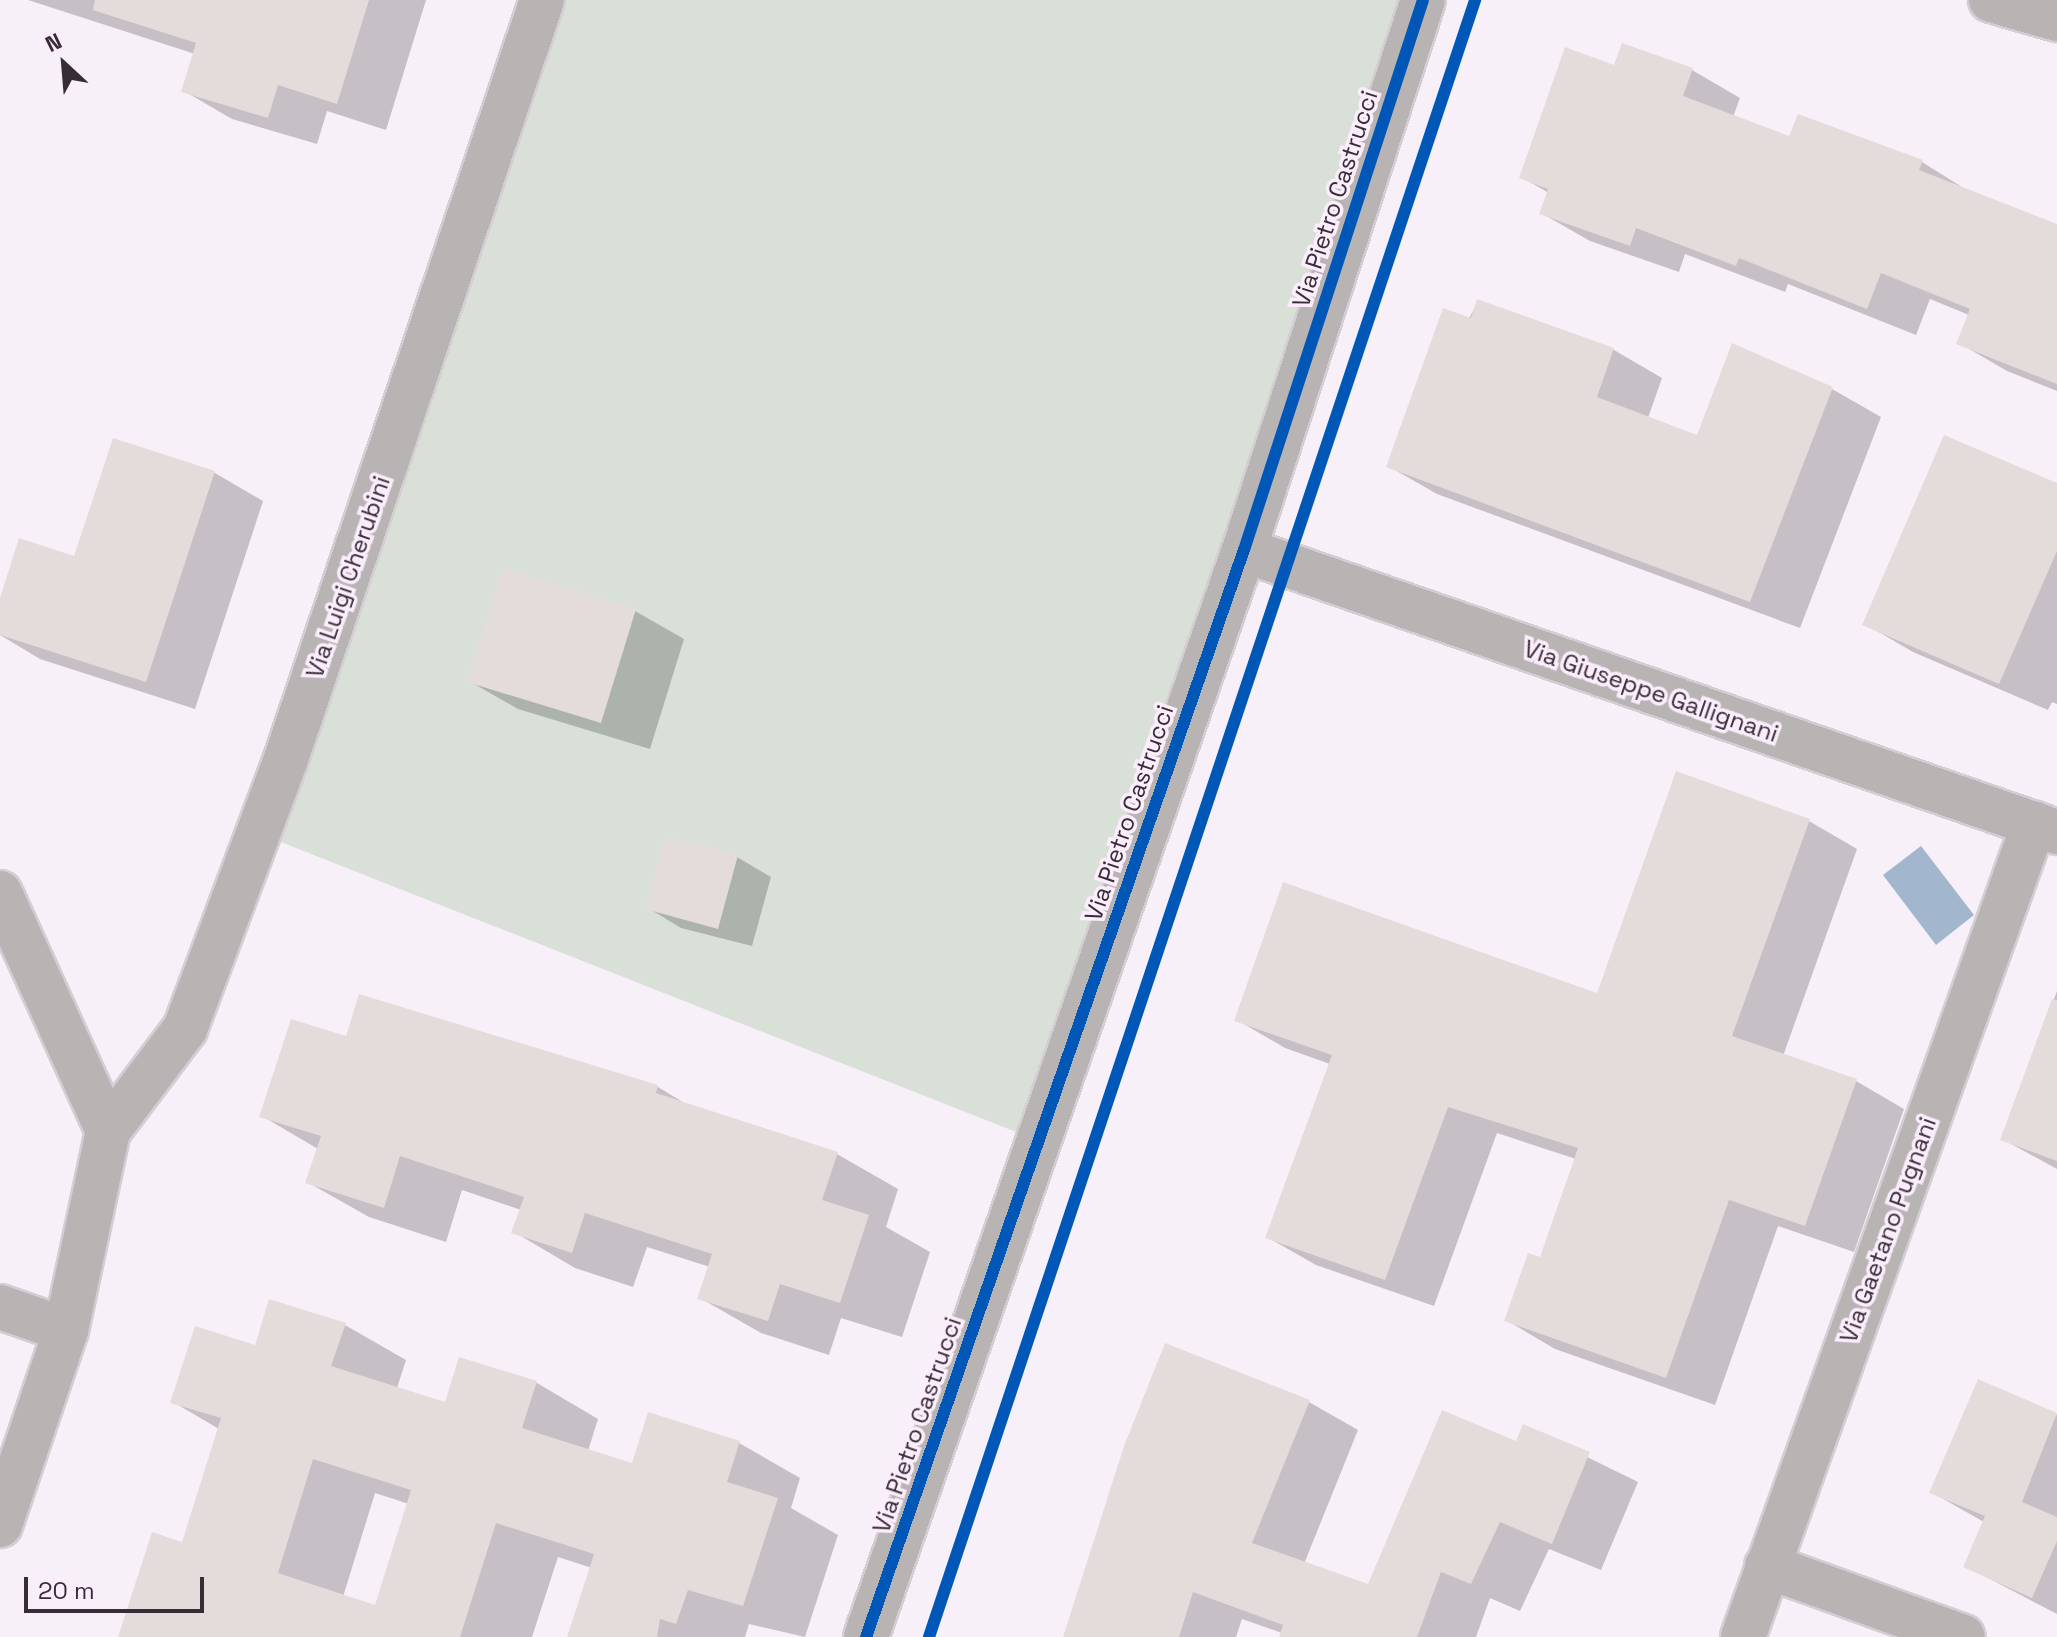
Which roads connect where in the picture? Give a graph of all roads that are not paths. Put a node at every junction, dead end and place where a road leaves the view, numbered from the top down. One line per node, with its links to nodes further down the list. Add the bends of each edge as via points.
1 (542, 0): 8 (street, Via Luigi Cherubini, via 285,762 185,1029)
2 (1423, 0): 5 (street, Via Pietro Castrucci)
3 (1991, 0): 4 (street)
4 (2057, 19)
5 (1244, 550): 6 (street, Via Giuseppe Gallignani); 13 (street, Via Pietro Castrucci)
6 (2045, 828): 12 (street, Via Gaetano Pugnani)
7 (0, 893): 8 (street)
8 (108, 1131): 10 (street)
9 (0, 1307): 10 (street)
10 (66, 1330): 11 (street)
11 (0, 1525)
12 (1767, 1566): 14 (street, Via Gaetano Pugnani); 15 (street)
13 (866, 1637)
14 (1743, 1637)
15 (1963, 1637)

